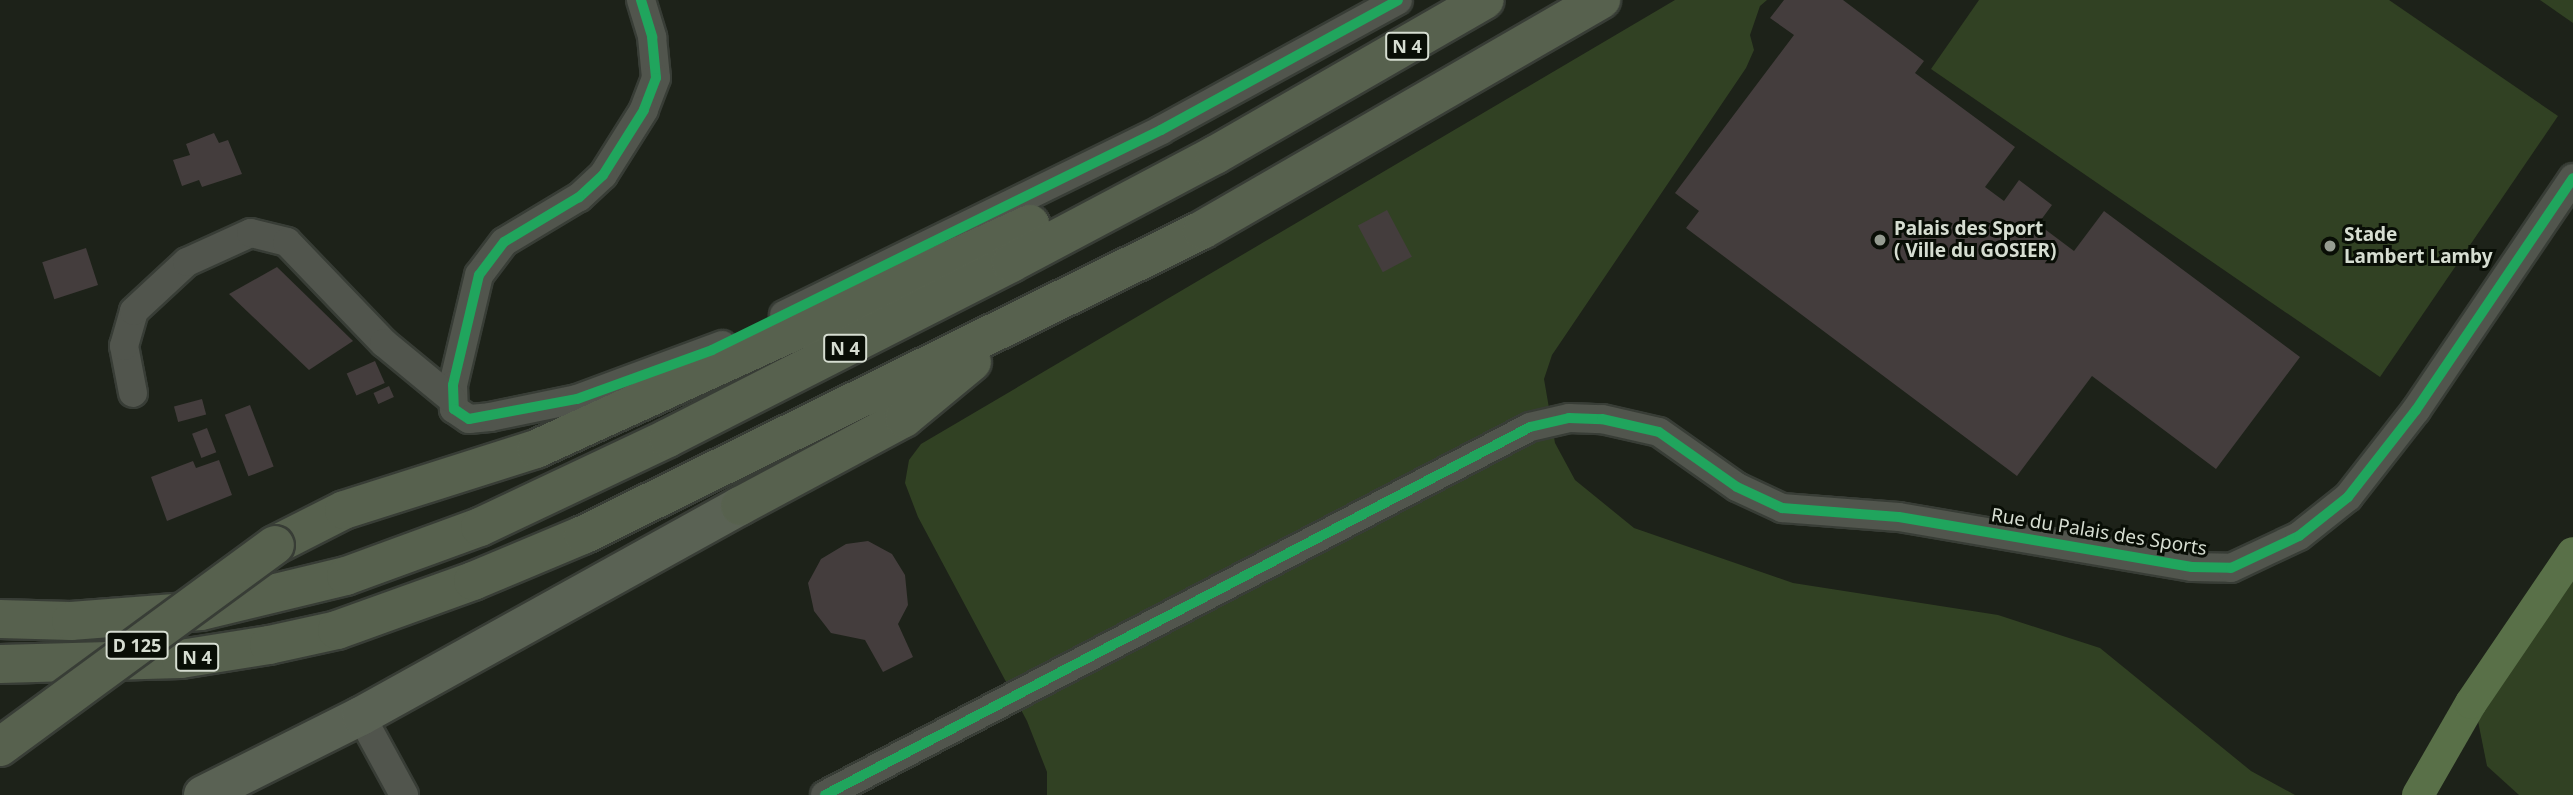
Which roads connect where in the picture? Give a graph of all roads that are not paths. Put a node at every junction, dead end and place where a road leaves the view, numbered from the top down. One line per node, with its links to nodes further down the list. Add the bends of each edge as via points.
1 (641, 0): 9 (street, via 652,37 656,78 644,110 603,175 579,197 504,242 479,275 465,322)
2 (1398, 0): 9 (street, via 1161,130 712,350 577,399 490,417 469,419 454,409)
3 (1485, 0): 5 (highway, N 4)
4 (1601, 0): 7 (highway, N 4, via 1202,230)
5 (1329, 91): 11 (highway, N 4, via 1023,257 668,438 481,527 346,576 201,611 71,621); 14 (highway, D 125, bridge, via 1158,164 536,449 344,510 275,545)
6 (2573, 178): 17 (street, Rue du Palais des Sports, via 2416,410 2348,497 2299,536 2231,568 2192,567 1899,517 1782,508 1737,487 1659,432 1602,419 1569,418 1530,427)
7 (1023, 320): 10 (highway, via 904,418); 12 (highway, N 4, via 583,535 422,601 337,630 181,659)
8 (133, 393): 9 (street, via 124,346 134,312 187,262 251,233 287,242 384,343)
9 (452, 399)
10 (740, 506): 13 (main road)
11 (0, 619)
12 (0, 664)
13 (361, 716): 15 (main road); 16 (street)
14 (0, 747)
15 (203, 795)
16 (404, 795)
17 (825, 795)

